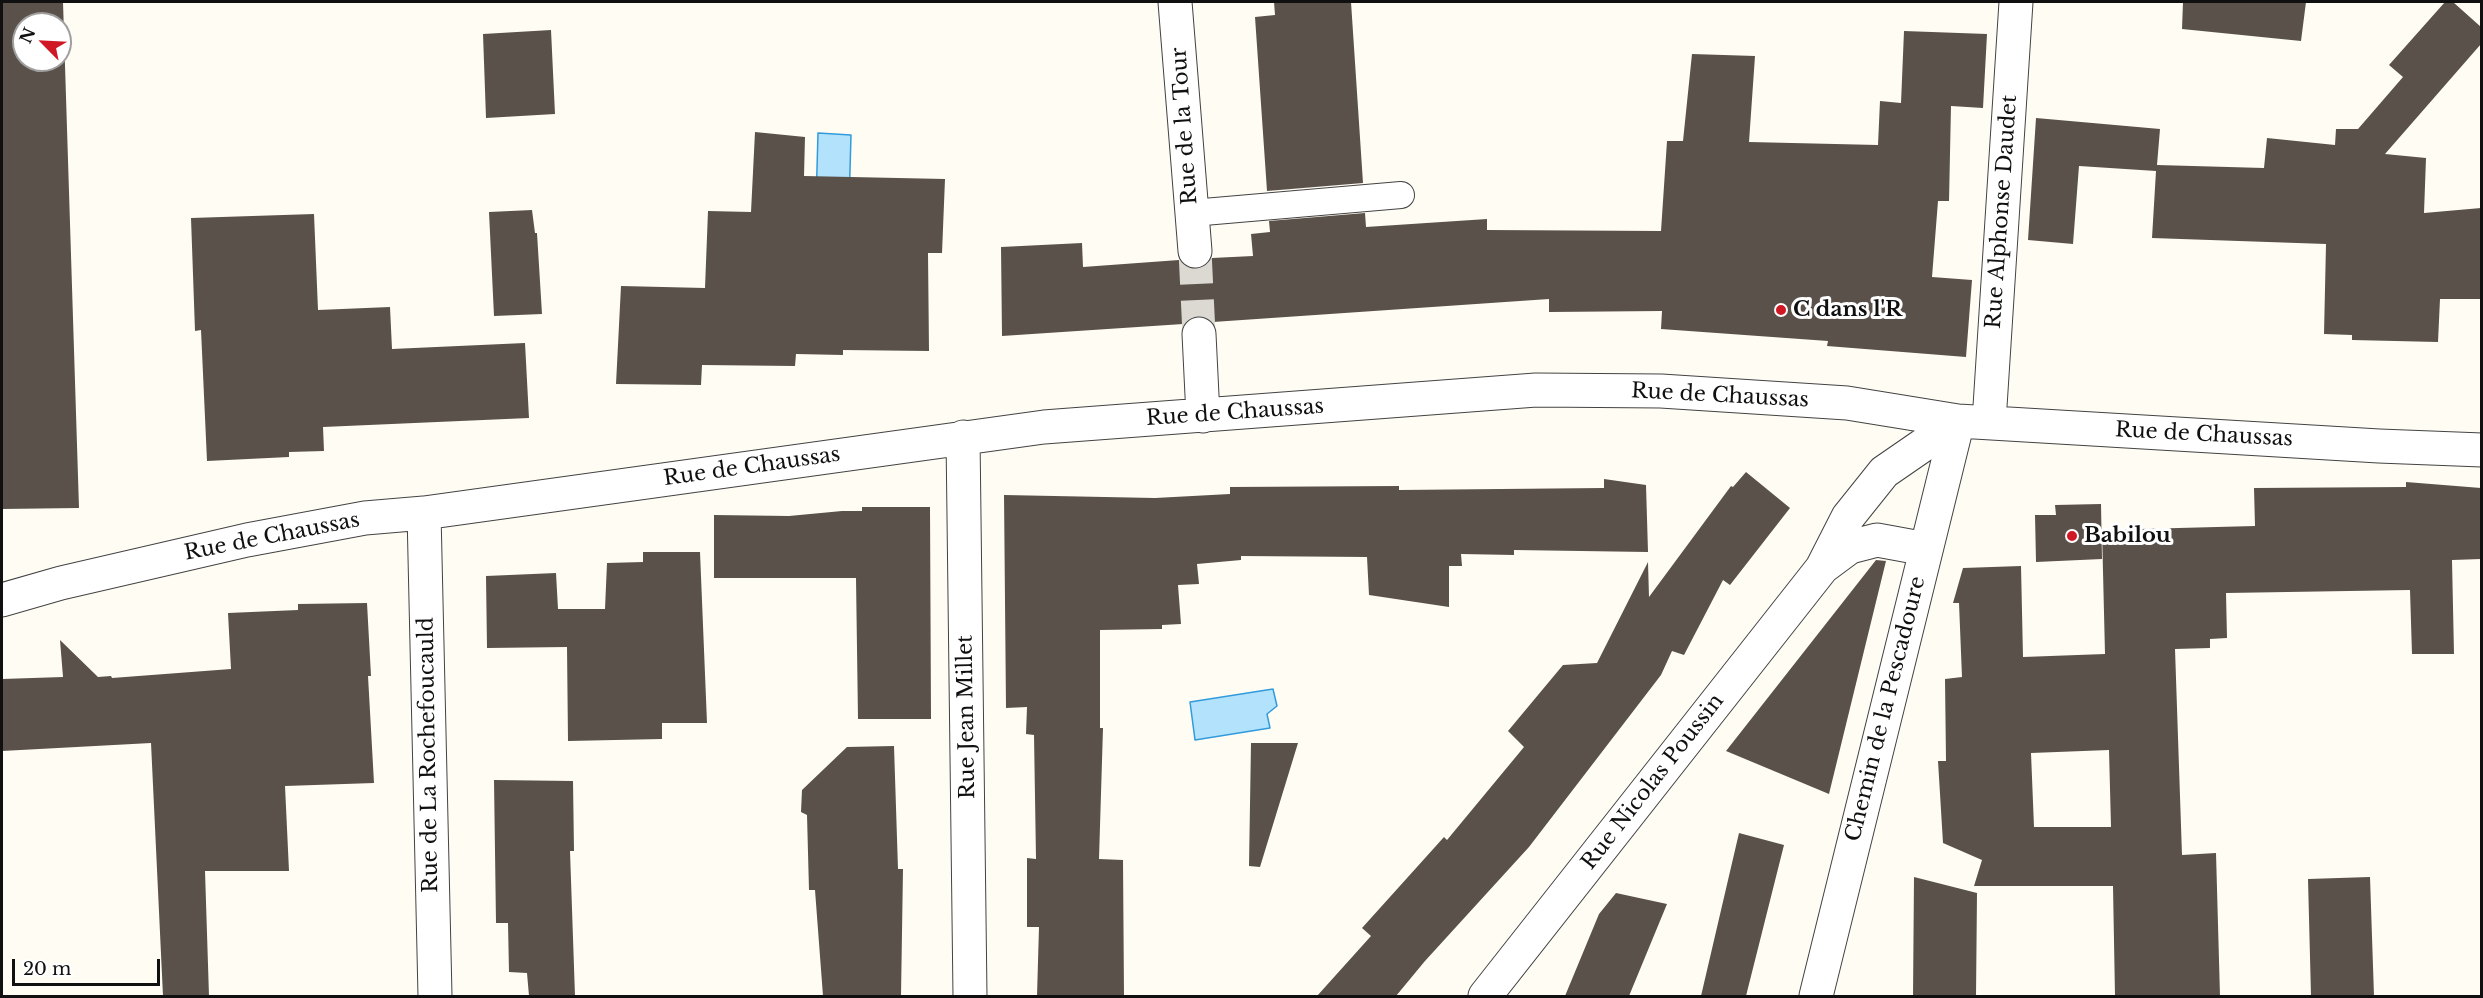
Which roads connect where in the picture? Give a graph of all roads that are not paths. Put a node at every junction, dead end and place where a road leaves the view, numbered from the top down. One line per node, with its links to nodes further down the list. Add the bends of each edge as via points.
1 (1175, 2): 4 (street, Rue de la Tour)
2 (2016, 2): 8 (street, Rue Alphonse Daudet)
3 (1401, 195): 4 (lane)
4 (1192, 213): 5 (street, Rue de la Tour)
5 (1195, 251)
6 (1198, 334): 7 (street)
7 (1203, 416): 8 (street, Rue de Chaussas, via 1536,390 1661,391 1847,403); 9 (street, Rue de Chaussas)
8 (1974, 422): 10 (street, Rue de Chaussas); 12 (street, Chemin de la Pescadoure); 13 (street, Rue Nicolas Poussin, via 1884,472 1848,517)
9 (963, 437): 11 (street, Rue de Chaussas); 16 (street, Rue Jean Millet)
10 (2481, 450)
11 (424, 513): 14 (street, Rue de Chaussas, via 365,518 247,540); 15 (street, Rue de La Rochefoucauld)
12 (1926, 549): 13 (street, Rue Nicolas Poussin, via 1877,540 1850,547); 18 (street, Chemin de la Pescadoure)
13 (1822, 568): 17 (street, Rue Nicolas Poussin)
14 (2, 600)
15 (435, 996)
16 (970, 996)
17 (1485, 996)
18 (1816, 996)

